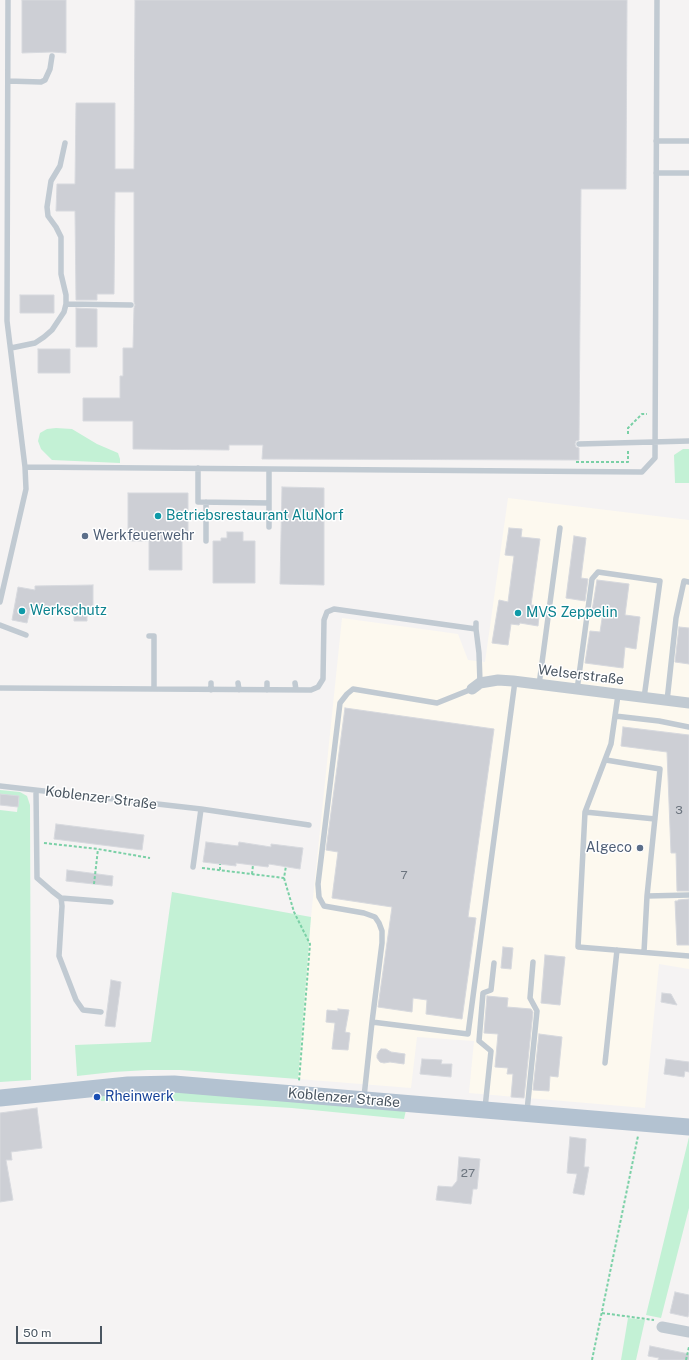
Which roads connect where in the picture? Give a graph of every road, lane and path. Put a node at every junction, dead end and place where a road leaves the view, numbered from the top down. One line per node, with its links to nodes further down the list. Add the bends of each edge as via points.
1 (8, 0): 4 (lane)
2 (657, 0): 5 (lane)
3 (52, 56): 4 (lane, via 45,80)
4 (8, 81): 12 (lane, via 7,321)
5 (656, 141): 6 (lane); 8 (lane)
6 (689, 141)
7 (65, 143): 10 (lane, via 60,166 52,181 47,207 48,216 61,237 61,274)
8 (656, 173): 9 (lane); 13 (lane)
9 (689, 173)
10 (66, 304): 11 (lane); 12 (lane, via 64,312 52,330 44,337 35,343)
11 (131, 305)
12 (11, 348): 19 (lane)
13 (655, 413): 15 (lane); 16 (path, via 642,414 628,428)
14 (689, 441): 15 (lane)
15 (655, 442): 16 (lane); 21 (lane, via 655,458 642,472)
16 (628, 443): 17 (lane); 18 (path, via 628,462)
17 (579, 444)
18 (574, 462)
19 (25, 467): 20 (lane); 28 (lane, via 26,489)
20 (198, 468): 21 (lane); 22 (lane, via 198,502)
21 (269, 469): 23 (lane)
22 (206, 502): 23 (lane); 26 (lane)
23 (269, 503): 24 (lane)
24 (268, 527)
25 (560, 528): 38 (lane)
26 (206, 542)
27 (689, 582): 48 (lane, via 684,581 676,618)
28 (0, 602)
29 (476, 623): 31 (lane)
30 (0, 625): 32 (lane)
31 (476, 629): 39 (lane); 44 (lane, via 447,622 334,609 327,612 324,620 323,679 318,687 311,690)
32 (26, 635)
33 (149, 636): 41 (lane, via 154,636)
34 (515, 682): 38 (street, Welserstraße); 39 (street, Welserstraße, via 498,680); 80 (lane, via 468,1034)
35 (238, 683): 42 (lane)
36 (267, 683): 43 (lane)
37 (295, 683): 44 (lane)
38 (539, 684): 45 (street, Welserstraße)
39 (476, 686): 80 (lane, via 437,703 353,689 340,703 318,884 319,897 324,906 364,913 375,917 380,923 382,943)
40 (0, 688): 41 (lane)
41 (154, 689): 42 (lane, via 211,686)
42 (239, 690): 43 (lane)
43 (267, 690): 44 (lane)
44 (296, 690)
45 (577, 690): 46 (street, Welserstraße); 47 (lane, via 592,579 598,572 660,581)
46 (618, 695): 47 (street, Welserstraße); 50 (lane)
47 (644, 698): 48 (street, Welserstraße)
48 (667, 701): 49 (street, Welserstraße)
49 (689, 703)
50 (615, 716): 51 (lane, via 659,721); 52 (lane)
51 (689, 728)
52 (606, 760): 56 (lane); 57 (lane, via 660,769)
53 (0, 786): 54 (lane, Koblenzer Straße)
54 (36, 791): 55 (lane, Koblenzer Straße); 59 (lane)
55 (201, 810): 58 (lane, Koblenzer Straße); 65 (lane)
56 (585, 812): 57 (lane); 74 (lane, via 578,947)
57 (655, 819): 71 (lane)
58 (309, 825)
59 (37, 843): 60 (path); 72 (lane, via 37,878)
60 (98, 849): 61 (path); 69 (path)
61 (150, 858)
62 (220, 864): 66 (path)
63 (253, 865): 67 (path)
64 (286, 866): 68 (path)
65 (193, 867): 66 (path)
66 (220, 870): 67 (path)
67 (252, 874): 68 (path)
68 (284, 878): 82 (path, via 294,912 310,944)
69 (94, 884)
70 (689, 895): 71 (lane)
71 (647, 896): 75 (lane)
72 (61, 898): 73 (lane); 79 (lane, via 59,956 76,1000 83,1010)
73 (111, 902)
74 (617, 950): 75 (lane); 81 (lane)
75 (644, 952): 76 (lane)
76 (689, 956)
77 (533, 962): 86 (lane, via 530,998 537,1011)
78 (494, 963): 85 (lane, via 491,990 483,994 479,1041 491,1051)
79 (101, 1012)
80 (372, 1022): 84 (lane)
81 (605, 1063)
82 (298, 1094): 83 (main road, Koblenzer Straße, via 149,1084); 84 (main road, Koblenzer Straße)
83 (0, 1098)
84 (364, 1100): 85 (main road, Koblenzer Straße)
85 (485, 1110): 86 (main road, Koblenzer Straße)
86 (527, 1113): 87 (main road, Koblenzer Straße)
87 (641, 1123): 88 (main road, Koblenzer Straße); 89 (path)
88 (689, 1127)
89 (602, 1313): 90 (path, via 653,1319); 93 (path)
90 (662, 1327): 91 (street)
91 (689, 1332)
92 (689, 1347): 94 (path)
93 (592, 1360)
94 (686, 1360)

